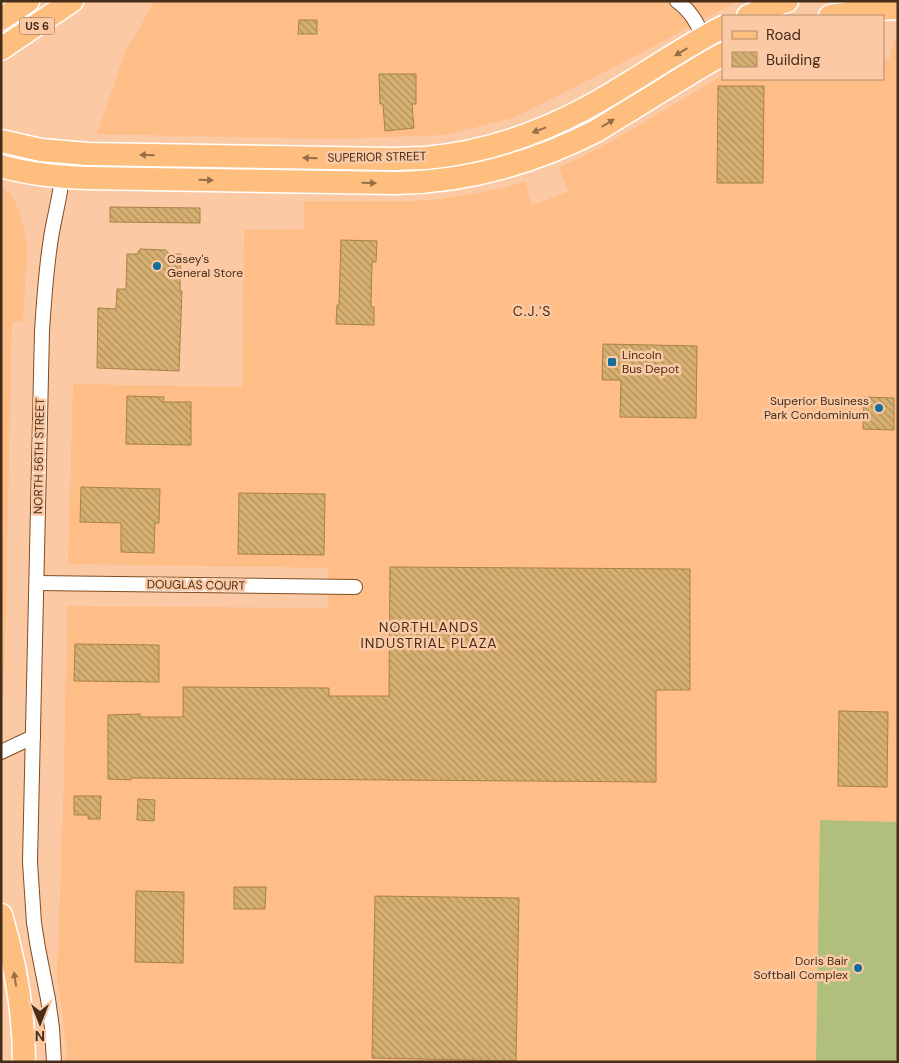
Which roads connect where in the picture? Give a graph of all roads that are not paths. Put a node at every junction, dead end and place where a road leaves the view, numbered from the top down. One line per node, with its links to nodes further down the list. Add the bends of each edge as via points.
1 (28, 1): 8 (main road, US 6)
2 (72, 1): 10 (main road, US 6)
3 (677, 1): 9 (street)
4 (788, 1): 6 (main road)
5 (898, 8): 7 (main road)
6 (750, 15)
7 (837, 15)
8 (1, 19)
9 (714, 33): 12 (main road, SUPERIOR STREET, one-way to 12, via 548,127 493,145 426,158 88,154 42,150)
10 (1, 49)
11 (722, 55): 14 (main road, SUPERIOR STREET, one-way to 11, via 396,183 466,176 535,158 597,130)
12 (2, 141)
13 (1, 166): 14 (main road, SUPERIOR STREET)
14 (62, 177): 15 (street, NORTH 56TH STREET, via 49,253 42,331)
15 (37, 583): 16 (street, DOUGLAS COURT); 17 (street, NORTH 56TH STREET)
16 (355, 587)
17 (33, 737): 18 (street); 21 (street, NORTH 56TH STREET, via 32,904 48,999)
18 (1, 752)
19 (1, 915): 20 (main road, one-way to 19, via 21,1015)
20 (24, 1062)
21 (54, 1062)

